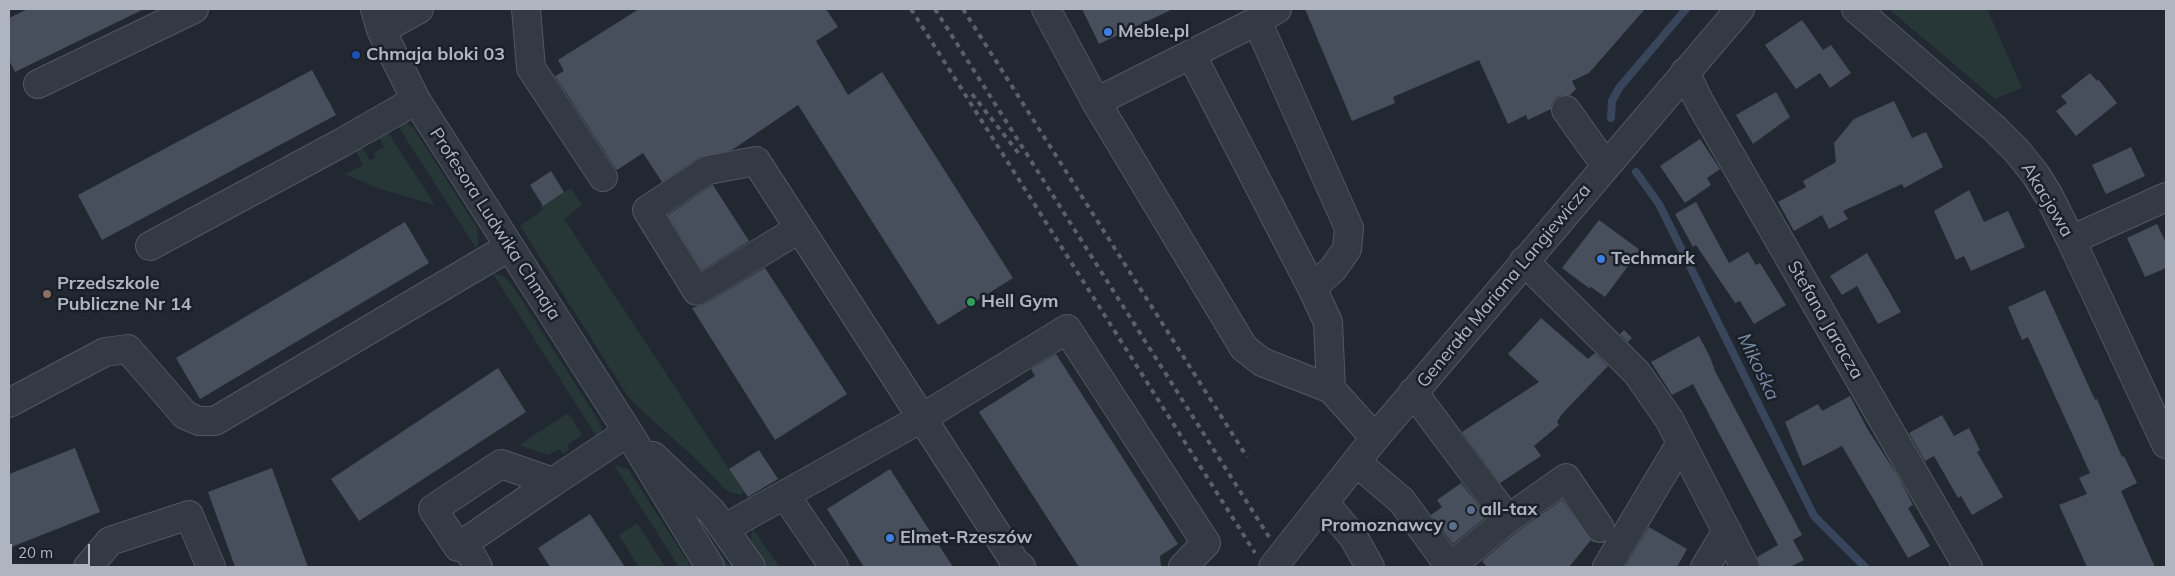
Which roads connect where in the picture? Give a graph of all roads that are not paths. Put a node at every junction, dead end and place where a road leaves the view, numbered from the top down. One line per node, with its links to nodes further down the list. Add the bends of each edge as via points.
1 (194, 9): 11 (street)
2 (419, 9): 8 (street)
3 (526, 9): 16 (street, via 531,68)
4 (1046, 9): 13 (street)
5 (1740, 9): 10 (street, Generała Mariana Langiewicza)
6 (1856, 9): 19 (street, Akacjowa, via 1994,128 2016,151 2049,196)
7 (1267, 15): 9 (street); 23 (street, via 1349,228 1347,249 1333,269)
8 (378, 19): 12 (street, Profesora Ludwika Chmaja)
9 (1191, 54): 13 (street); 23 (street)
10 (1685, 72): 15 (street, Generała Mariana Langiewicza); 55 (street, Stefana Jaracza)
11 (38, 84)
12 (416, 100): 20 (street); 21 (street, Profesora Ludwika Chmaja)
13 (1096, 102): 24 (street, via 1244,348 1262,362)
14 (1566, 110): 15 (street)
15 (1606, 166): 22 (street, Generała Mariana Langiewicza)
16 (603, 177)
17 (2166, 197): 19 (street)
18 (799, 228): 18 (street, via 756,161 708,170 647,210 697,291); 27 (street)
19 (2071, 240): 31 (street, Akacjowa)
20 (150, 246)
21 (510, 247): 26 (street, via 215,421 199,421 185,415 128,349 105,352); 28 (street, Profesora Ludwika Chmaja)
22 (1524, 261): 25 (street, Generała Mariana Langiewicza); 30 (street, via 1637,373 1669,419)
23 (1312, 288): 24 (street, via 1328,322)
24 (1331, 389): 29 (street)
25 (1413, 392): 29 (street, Generała Mariana Langiewicza); 36 (street)
26 (9, 403)
27 (922, 418): 34 (street); 47 (street); 48 (street, via 1067,329 1206,543)
28 (628, 432): 33 (street); 37 (street, Profesora Ludwika Chmaja); 44 (street, Profesora Ludwika Chmaja)
29 (1375, 438): 32 (street, Generała Mariana Langiewicza)
30 (1681, 443): 39 (street); 52 (street)
31 (2166, 444)
32 (1356, 462): 35 (street, Generała Mariana Langiewicza); 51 (street, via 1402,501)
33 (553, 482): 40 (street); 40 (street, via 501,464 433,509 458,547)
34 (785, 495): 37 (street); 46 (street)
35 (1324, 502): 49 (street, Generała Mariana Langiewicza); 50 (street, via 1354,538)
36 (1508, 519): 38 (street, via 1566,478); 51 (street)
37 (725, 528): 45 (street, Profesora Ludwika Chmaja)
38 (1600, 528)
39 (1726, 531): 53 (street); 54 (street)
40 (464, 543): 43 (street)
41 (88, 567): 42 (street, via 110,542 189,515)
42 (211, 567)
43 (478, 567)
44 (710, 567)
45 (750, 567)
46 (834, 567)
47 (1021, 567)
48 (1183, 567)
49 (1273, 567)
50 (1370, 567)
51 (1450, 567)
52 (1607, 567)
53 (1705, 567)
54 (1745, 567)
55 (1968, 567)

